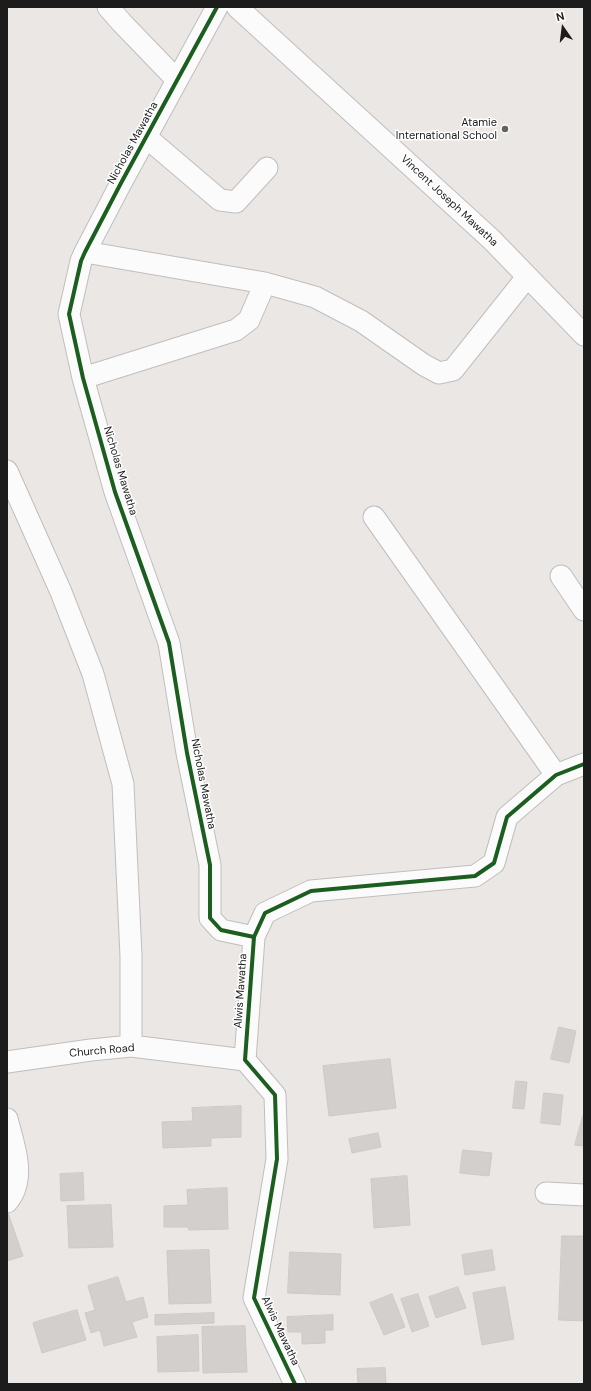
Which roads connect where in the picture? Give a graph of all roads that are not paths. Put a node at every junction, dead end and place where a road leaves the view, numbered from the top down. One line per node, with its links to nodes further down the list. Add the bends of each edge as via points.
1 (108, 7): 4 (street)
2 (217, 7): 4 (street, Nicholas Mawatha)
3 (237, 7): 8 (street, Vincent Joseph Mawatha, via 492,240)
4 (177, 80): 5 (street, Nicholas Mawatha)
5 (146, 137): 6 (street, via 220,200 236,202); 7 (street, Nicholas Mawatha)
6 (267, 168)
7 (85, 252): 9 (street); 11 (street, Nicholas Mawatha, via 69,314)
8 (528, 277): 9 (street, via 453,370 439,373 361,321 315,298); 10 (street, Vincent Joseph Mawatha)
9 (265, 283): 11 (street, via 249,320 236,330)
10 (584, 335)
11 (83, 378): 18 (street, Nicholas Mawatha, via 115,492 169,643 187,753 210,865 210,918 221,930)
12 (7, 471): 19 (street, via 61,592 93,674 123,784 131,956)
13 (374, 518): 17 (street)
14 (561, 576): 15 (street)
15 (584, 610)
16 (584, 764): 17 (street, Alwis Mawatha)
17 (556, 775): 18 (street, Alwis Mawatha, via 507,817 494,863 475,876 310,891 265,913)
18 (254, 937): 20 (street, Alwis Mawatha)
19 (130, 1046): 20 (street, Church Road); 21 (street, Church Road)
20 (246, 1060): 26 (street, Alwis Mawatha, via 275,1095 276,1159 254,1298)
21 (7, 1062)
22 (7, 1119): 25 (street, via 18,1173 16,1190)
23 (546, 1193): 24 (street)
24 (584, 1195)
25 (7, 1202)
26 (295, 1384)

